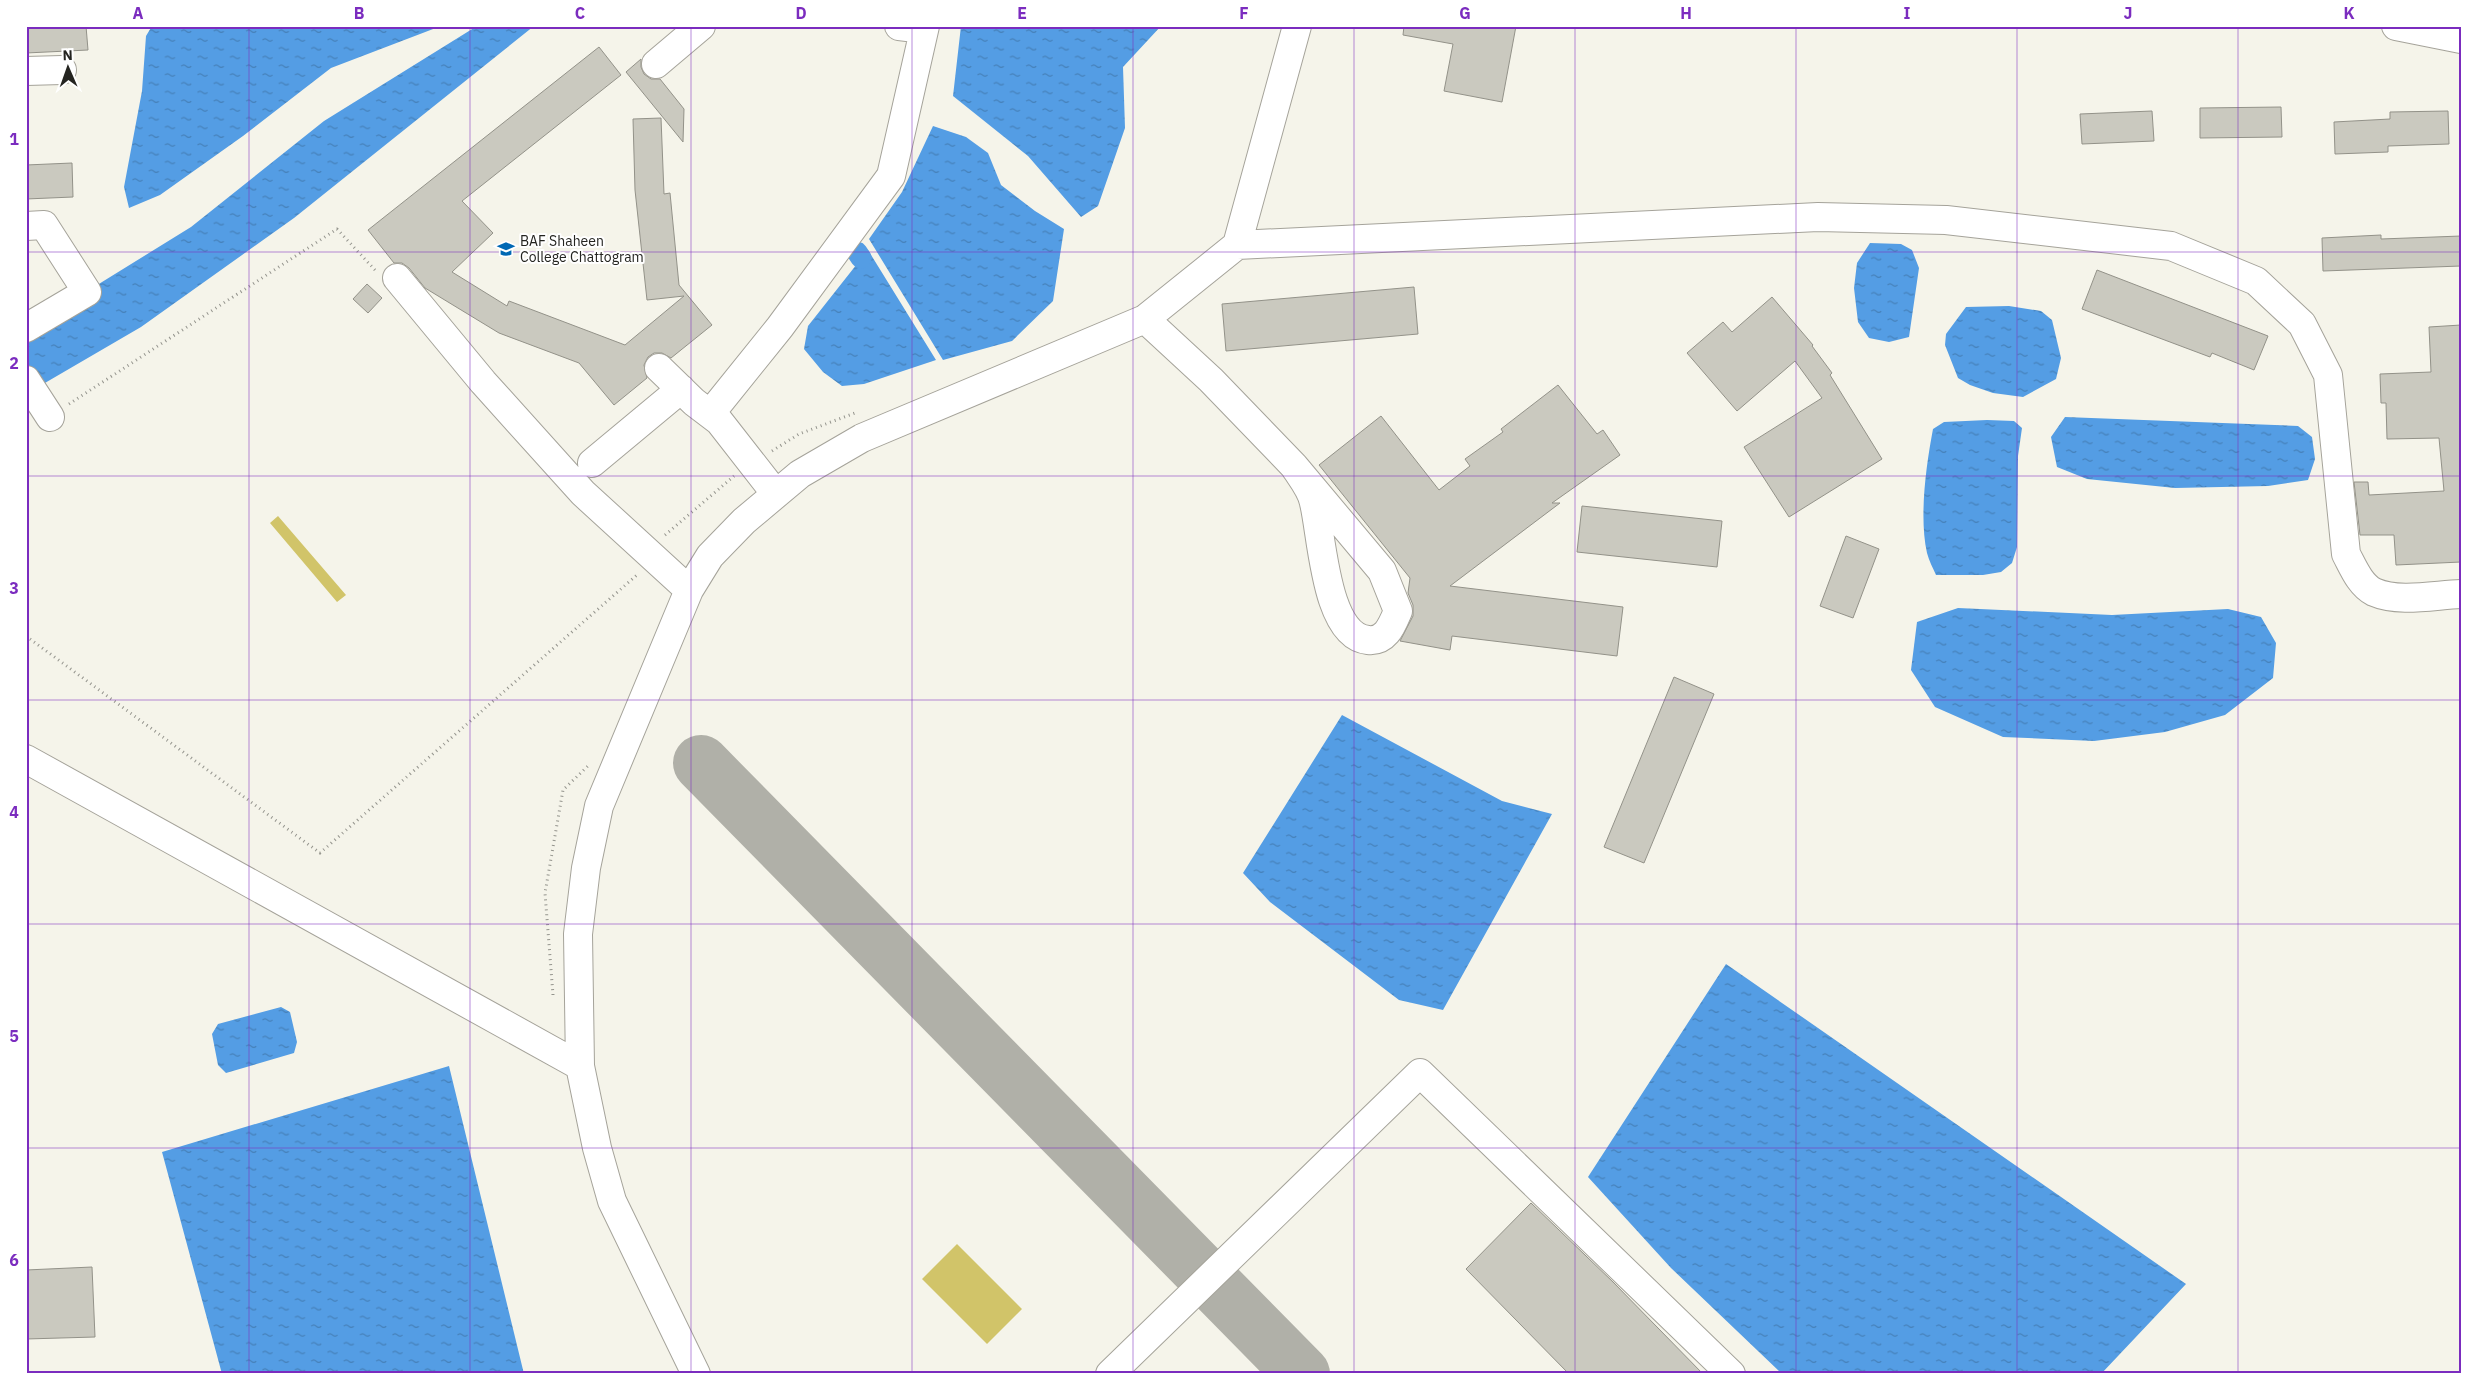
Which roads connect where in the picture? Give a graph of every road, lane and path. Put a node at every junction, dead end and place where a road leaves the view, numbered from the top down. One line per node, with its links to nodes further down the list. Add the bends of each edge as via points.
1 (701, 26): 6 (street)
2 (1297, 26): 10 (street)
3 (2396, 26): 5 (street)
4 (916, 27): 18 (street, via 891,176 780,327)
5 (2461, 39)
6 (656, 64)
7 (62, 70): 8 (street)
8 (26, 71)
9 (26, 226): 13 (street, via 44,225 87,292)
10 (1237, 245): 12 (street); 28 (street, via 1818,217 1946,220 2171,246 2256,281 2302,324 2328,375 2346,554 2358,577 2373,591 2395,597)
11 (387, 275): 19 (path, via 337,229); 27 (street, via 583,493)
12 (1145, 319): 22 (street, via 1211,380); 24 (street, via 862,438 800,474)
13 (26, 328)
14 (659, 368): 16 (street)
15 (26, 380): 19 (street)
16 (681, 389): 18 (street); 21 (street)
17 (864, 410): 20 (path, via 799,434)
18 (710, 414): 24 (street, via 720,421)
19 (50, 416)
20 (768, 454)
21 (592, 463)
22 (1294, 466): 22 (street, via 1314,501 1324,572 1338,610 1350,632 1360,640 1374,641 1389,632 1398,611 1382,571)
23 (737, 473): 25 (path)
24 (776, 494): 27 (street, via 744,520 710,556)
25 (662, 537)
26 (640, 573): 29 (path, via 320,853)
27 (689, 590): 33 (street, via 599,806 586,868 578,934)
28 (2461, 594)
29 (26, 636)
30 (26, 758): 33 (street)
31 (595, 758): 32 (path, via 563,790 544,893)
32 (553, 998)
33 (580, 1066): 34 (street, via 612,1201)
34 (696, 1374)
35 (1110, 1374): 36 (street, via 1420,1073)
36 (1730, 1374)

